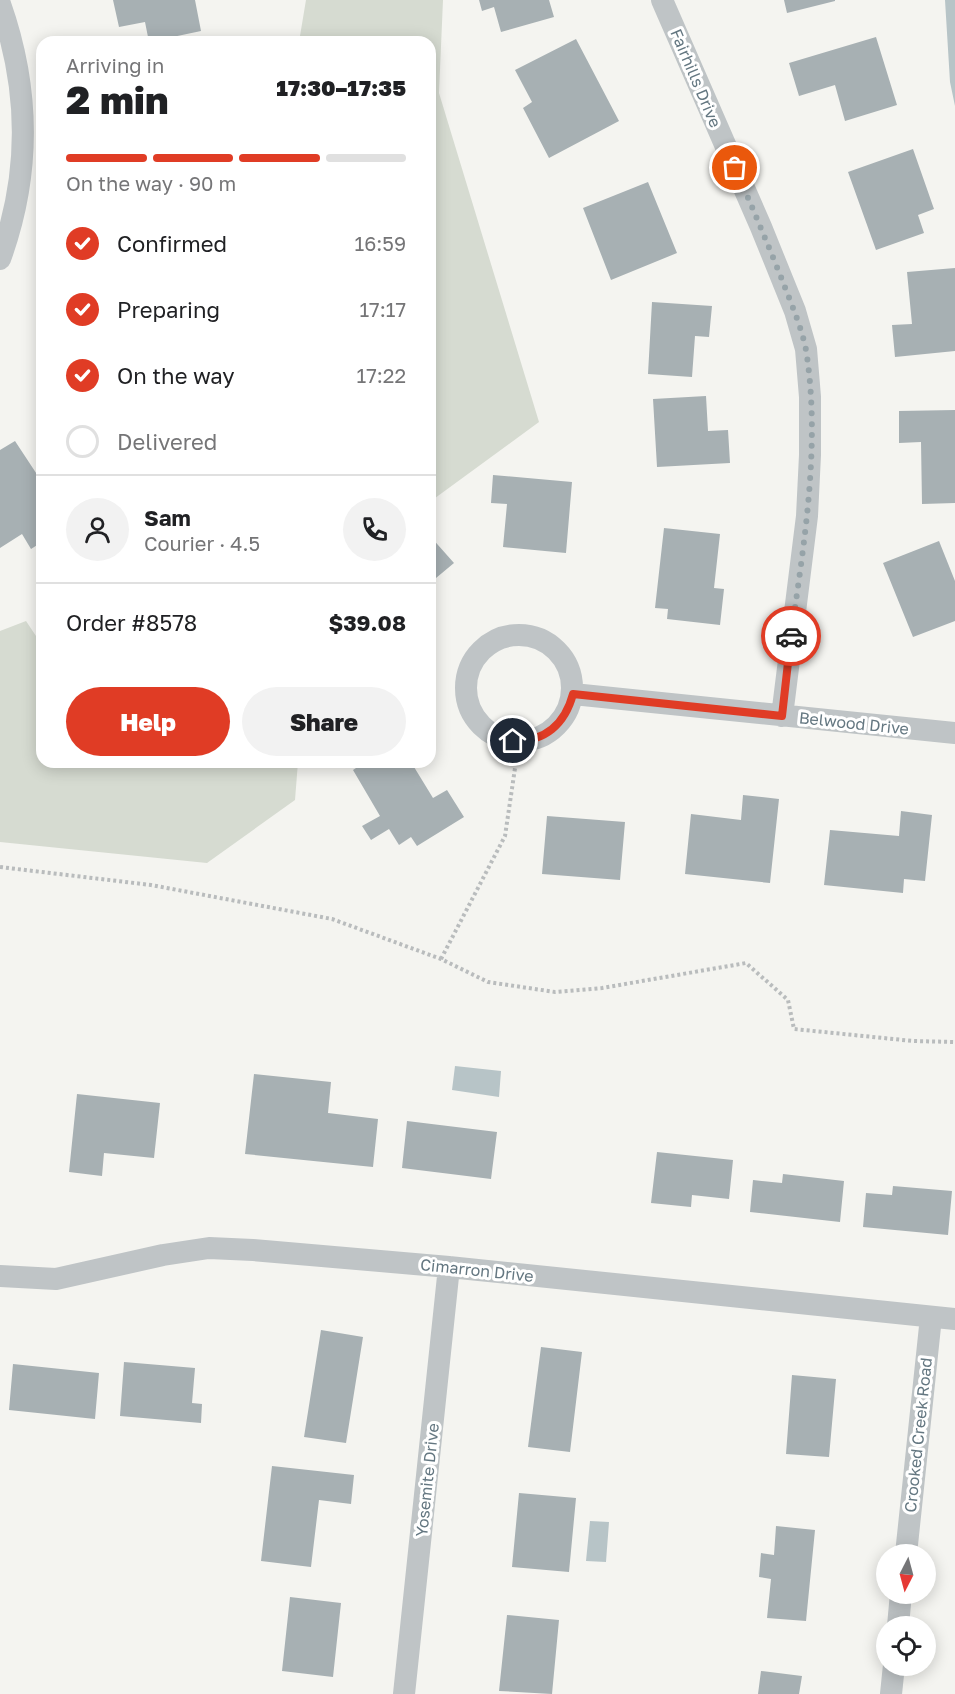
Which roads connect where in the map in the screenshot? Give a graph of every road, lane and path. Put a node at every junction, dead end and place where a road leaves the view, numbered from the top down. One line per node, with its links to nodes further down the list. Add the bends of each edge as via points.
1 (662, 0): 5 (street, Fairhills Drive, via 795,311 806,349 810,408 807,506)
2 (0, 4): 3 (street, via 18,71 24,160)
3 (0, 259)
4 (573, 694): 5 (street, Belwood Drive); 7 (street, via 562,720 553,730); 7 (street, via 573,680 562,654 539,638 512,635 486,645 469,668 466,696 470,709 487,731)
5 (782, 716): 6 (street, Belwood Drive)
6 (955, 733)
7 (519, 741): 9 (path, via 506,836)
8 (0, 867): 9 (path, via 150,885 332,919)
9 (441, 959): 10 (path, via 488,982 555,992 602,988 746,963 788,1000 794,1029)
10 (955, 1042)
11 (449, 1267): 12 (street, Cimarron Drive, via 209,1248 56,1279); 13 (street, Cimarron Drive); 17 (street, Yosemite Drive)
12 (0, 1276)
13 (931, 1317): 14 (street, Cimarron Drive); 15 (street, Crooked Creek Road)
14 (955, 1319)
15 (907, 1544)
16 (893, 1676): 18 (street)
17 (404, 1694)
18 (891, 1694)

